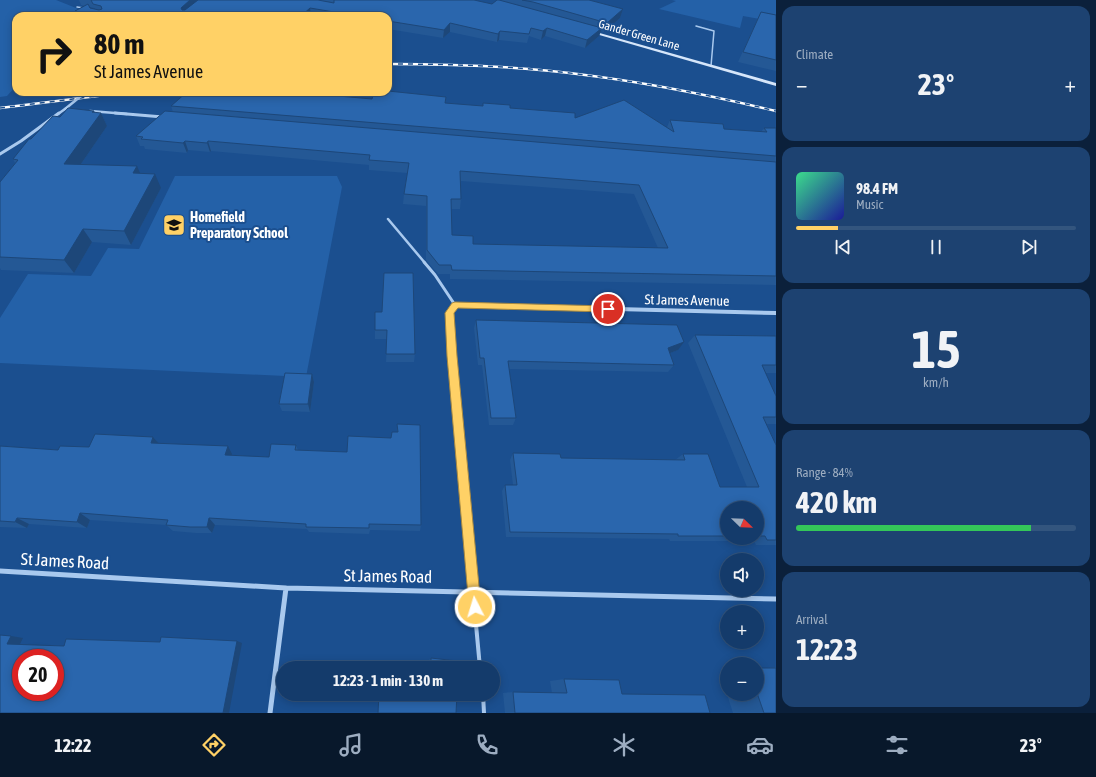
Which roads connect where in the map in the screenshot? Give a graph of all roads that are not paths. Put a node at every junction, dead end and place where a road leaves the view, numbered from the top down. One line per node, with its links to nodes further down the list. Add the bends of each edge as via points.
1 (77, 7): 2 (lane)
2 (88, 9)
3 (696, 26): 5 (lane, via 714,31)
4 (586, 30): 5 (street, Gander Green Lane)
5 (711, 66): 6 (street, Gander Green Lane)
6 (776, 85)
7 (81, 96): 8 (street, bridge)
8 (65, 108): 9 (street); 12 (street)
9 (72, 109)
10 (87, 110): 11 (street)
11 (169, 118)
12 (0, 154)
13 (388, 219): 14 (lane, via 435,275)
14 (455, 305): 15 (street, St James Avenue); 18 (street, via 450,313 452,356)
15 (776, 313)
16 (0, 571): 17 (street, St James Road)
17 (286, 588): 18 (street, St James Road); 22 (street)
18 (473, 592): 19 (street, St James Road); 20 (lane)
19 (776, 599)
20 (479, 661)
21 (483, 701): 23 (lane)
22 (270, 713)
23 (484, 713)

